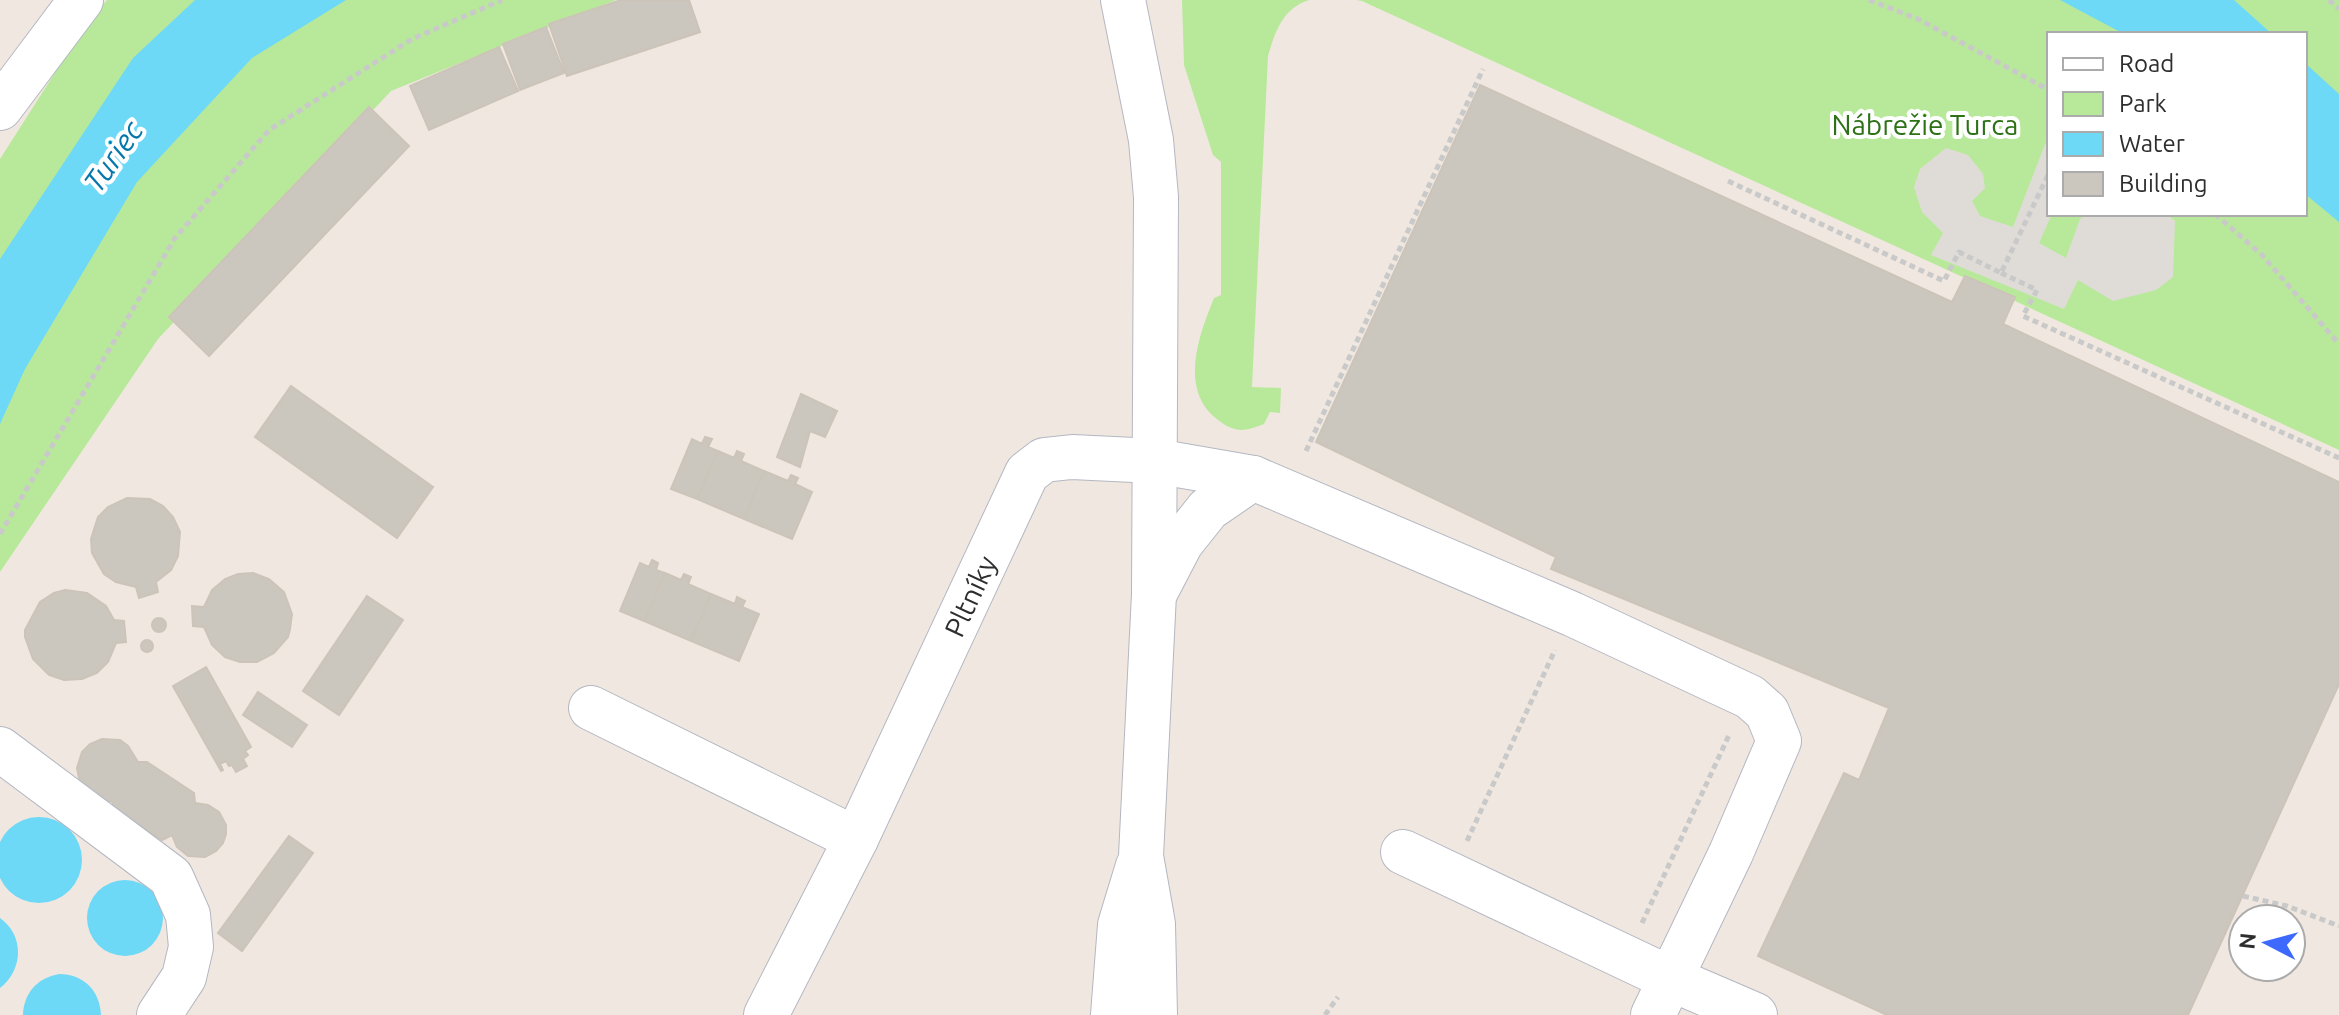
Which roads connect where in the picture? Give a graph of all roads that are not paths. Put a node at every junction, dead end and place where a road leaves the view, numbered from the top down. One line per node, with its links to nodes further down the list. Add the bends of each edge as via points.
1 (81, 0): 3 (street)
2 (1123, 0): 4 (street, via 1151,140 1156,197)
3 (0, 108)
4 (1155, 461): 5 (street, Pltníky); 6 (street); 9 (street, Pltníky, via 1072,457 1044,460 1027,473)
5 (1253, 478): 6 (street, via 1208,509 1181,543); 12 (street, Pltníky, via 1572,614 1750,697 1767,712 1779,741)
6 (1154, 594): 11 (street)
7 (591, 708): 9 (street)
8 (0, 749): 13 (street, via 171,877 188,915 191,947 184,977)
9 (856, 839): 14 (street, Pltníky)
10 (1403, 852): 12 (street, via 1626,957)
11 (1141, 856): 15 (street, via 1120,925); 16 (street, via 1153,924)
12 (1661, 996): 17 (street)
13 (159, 1015)
14 (766, 1015)
15 (1113, 1015)
16 (1155, 1015)
17 (1755, 1015)

